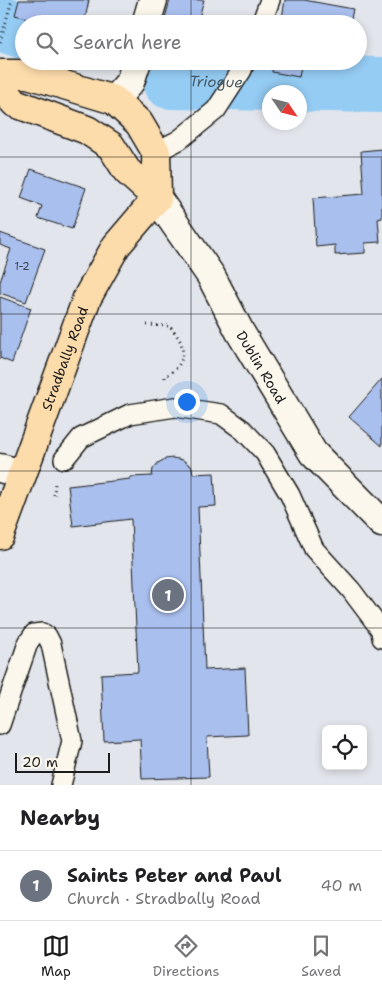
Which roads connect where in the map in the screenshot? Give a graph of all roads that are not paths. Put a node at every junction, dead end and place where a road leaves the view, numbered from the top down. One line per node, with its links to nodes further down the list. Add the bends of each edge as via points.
1 (153, 0): 3 (main road)
2 (270, 0): 4 (lane)
3 (149, 15)
4 (264, 15)
5 (241, 70): 9 (lane, via 216,110 179,140)
6 (0, 74): 7 (main road)
7 (127, 81): 9 (main road, via 139,123)
8 (0, 86): 10 (main road, via 15,103 87,130 111,146 127,171)
9 (156, 152): 10 (main road)
10 (157, 198): 12 (main road, Stradbally Road, via 116,246 86,298); 13 (main road, Dublin Road, via 211,276 313,453)
11 (64, 459): 15 (lane, via 80,438 130,414 175,407 221,414 243,430 265,453 290,495 314,549 352,590 381,630)
12 (11, 471): 14 (main road, Stradbally Road)
13 (382, 523)
14 (0, 535)
15 (382, 638)
16 (0, 725): 17 (lane, via 28,643 34,634 42,633 51,644 72,741)
17 (61, 785)

